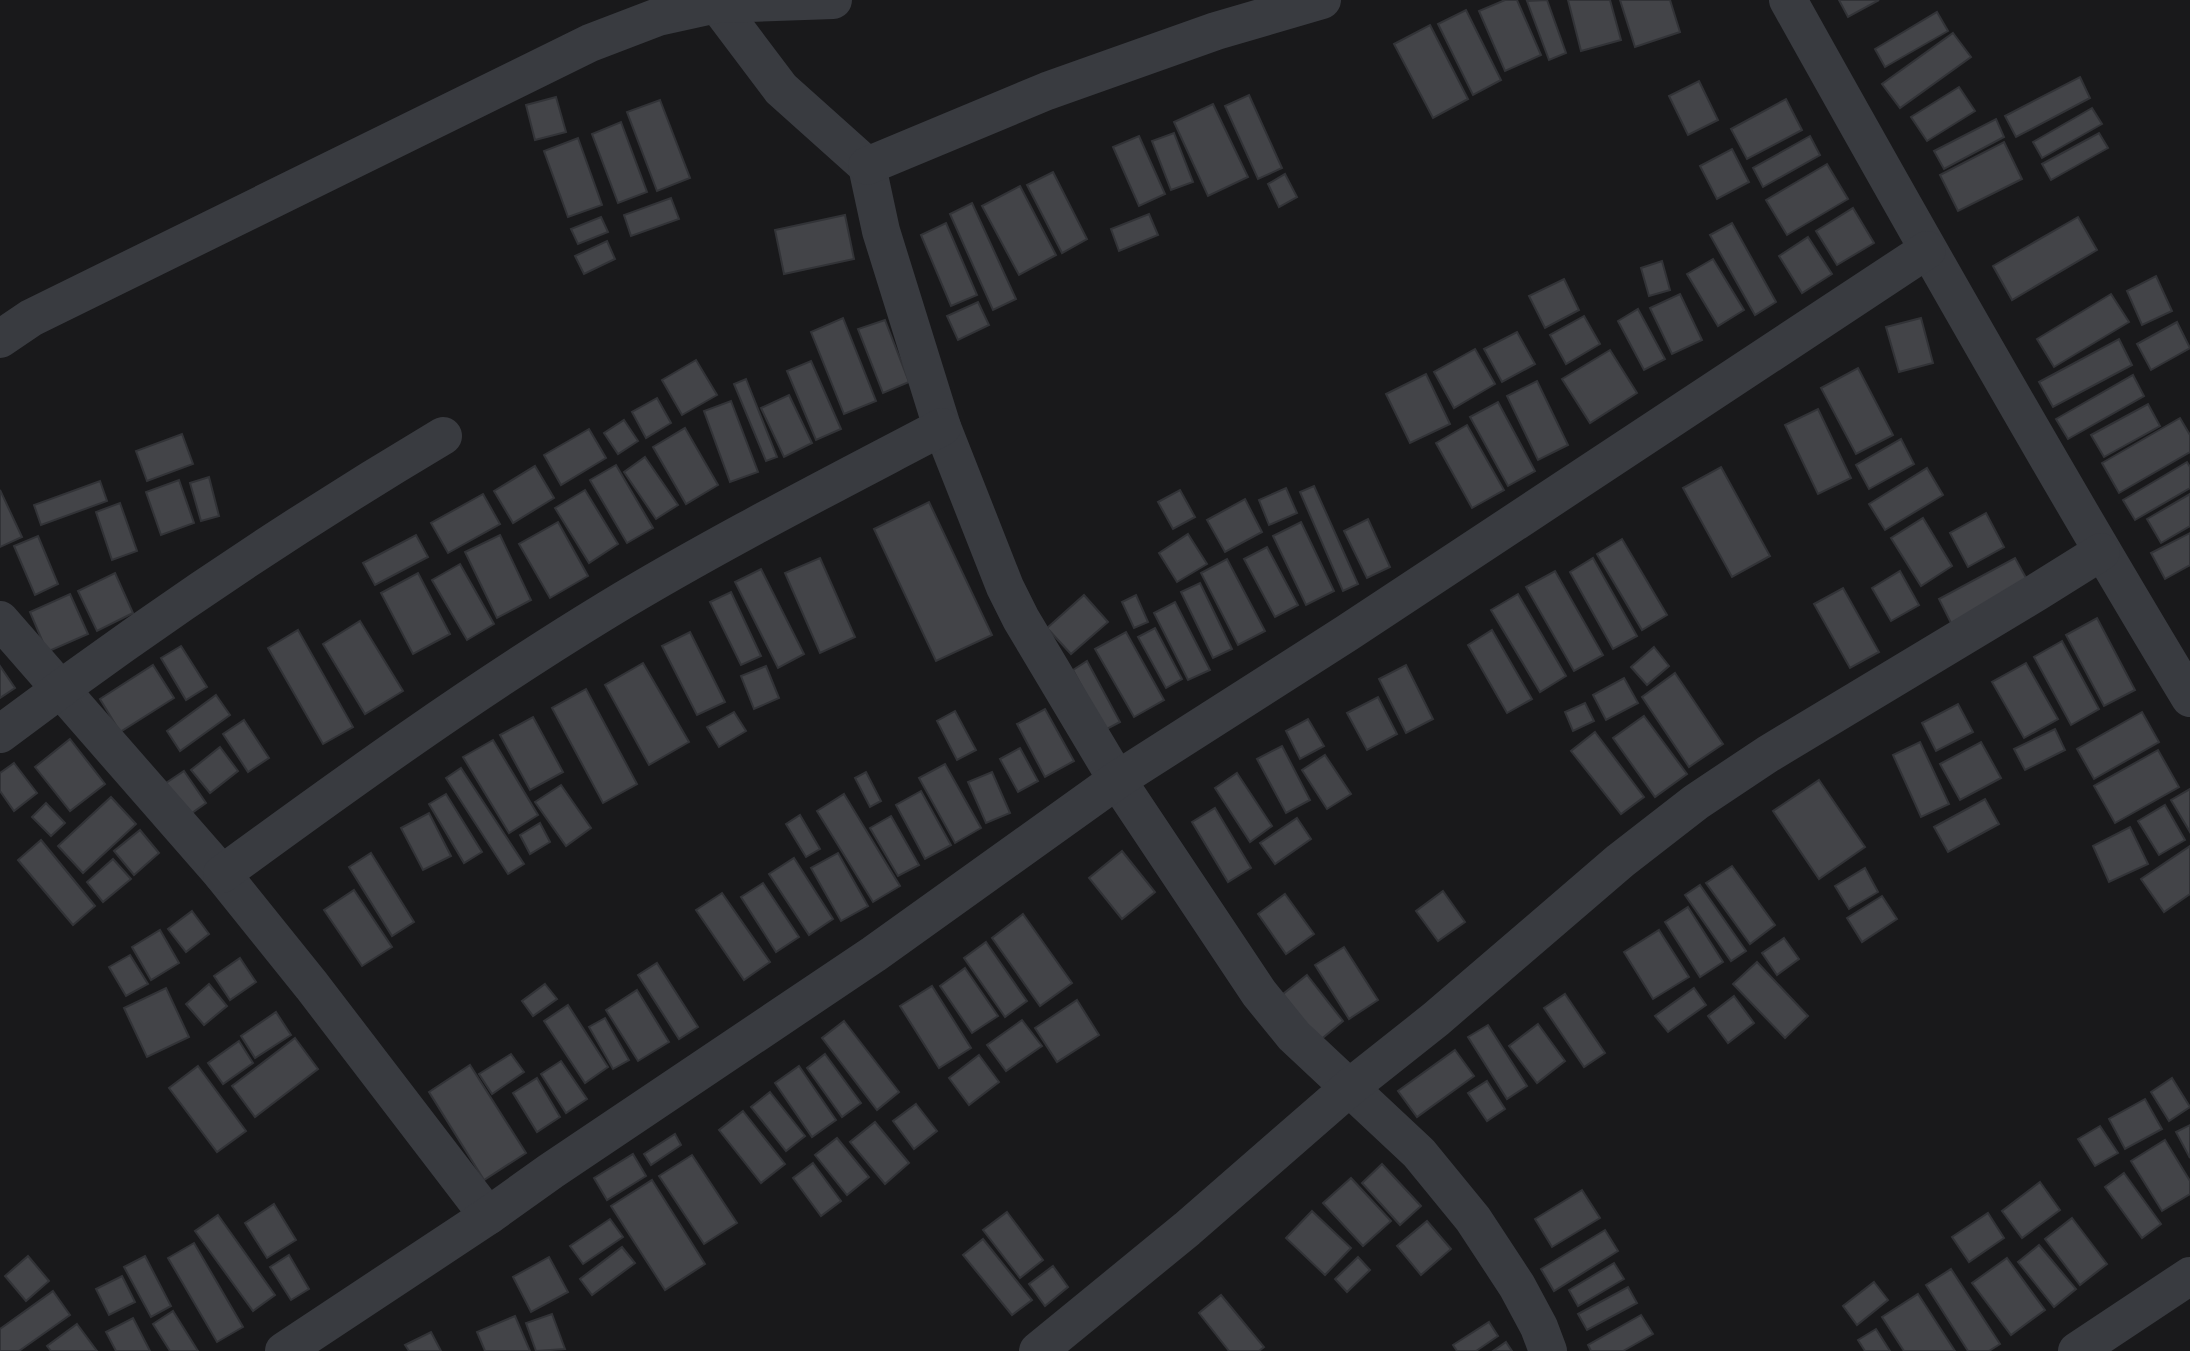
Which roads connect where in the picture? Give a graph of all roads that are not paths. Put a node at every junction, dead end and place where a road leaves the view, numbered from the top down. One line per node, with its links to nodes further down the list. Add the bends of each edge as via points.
1 (833, 0): 4 (street)
2 (1322, 0): 5 (street, via 1216,31 1047,91)
3 (1788, 0): 6 (street)
4 (717, 4): 5 (street, via 781,89); 7 (street, via 659,17 590,43 31,317)
5 (867, 166): 8 (street, via 881,231)
6 (1927, 250): 10 (street); 15 (street)
7 (0, 339)
8 (942, 427): 15 (street, via 1005,587); 16 (street, via 608,610 471,697)
9 (443, 436): 12 (street, via 280,537)
10 (2101, 552): 13 (street); 17 (street, via 1696,802)
11 (0, 620): 12 (street)
12 (59, 689): 14 (street); 16 (street)
13 (2190, 698)
14 (0, 734)
15 (1117, 780): 17 (street, via 1259,993 1294,1036); 18 (street, via 874,954)
16 (222, 874): 18 (street)
17 (1349, 1088): 21 (street); 22 (street, via 1419,1153 1474,1219 1517,1286)
18 (488, 1216): 20 (street)
19 (2190, 1276): 23 (street)
20 (284, 1351)
21 (1038, 1351)
22 (1548, 1351)
23 (2077, 1351)

